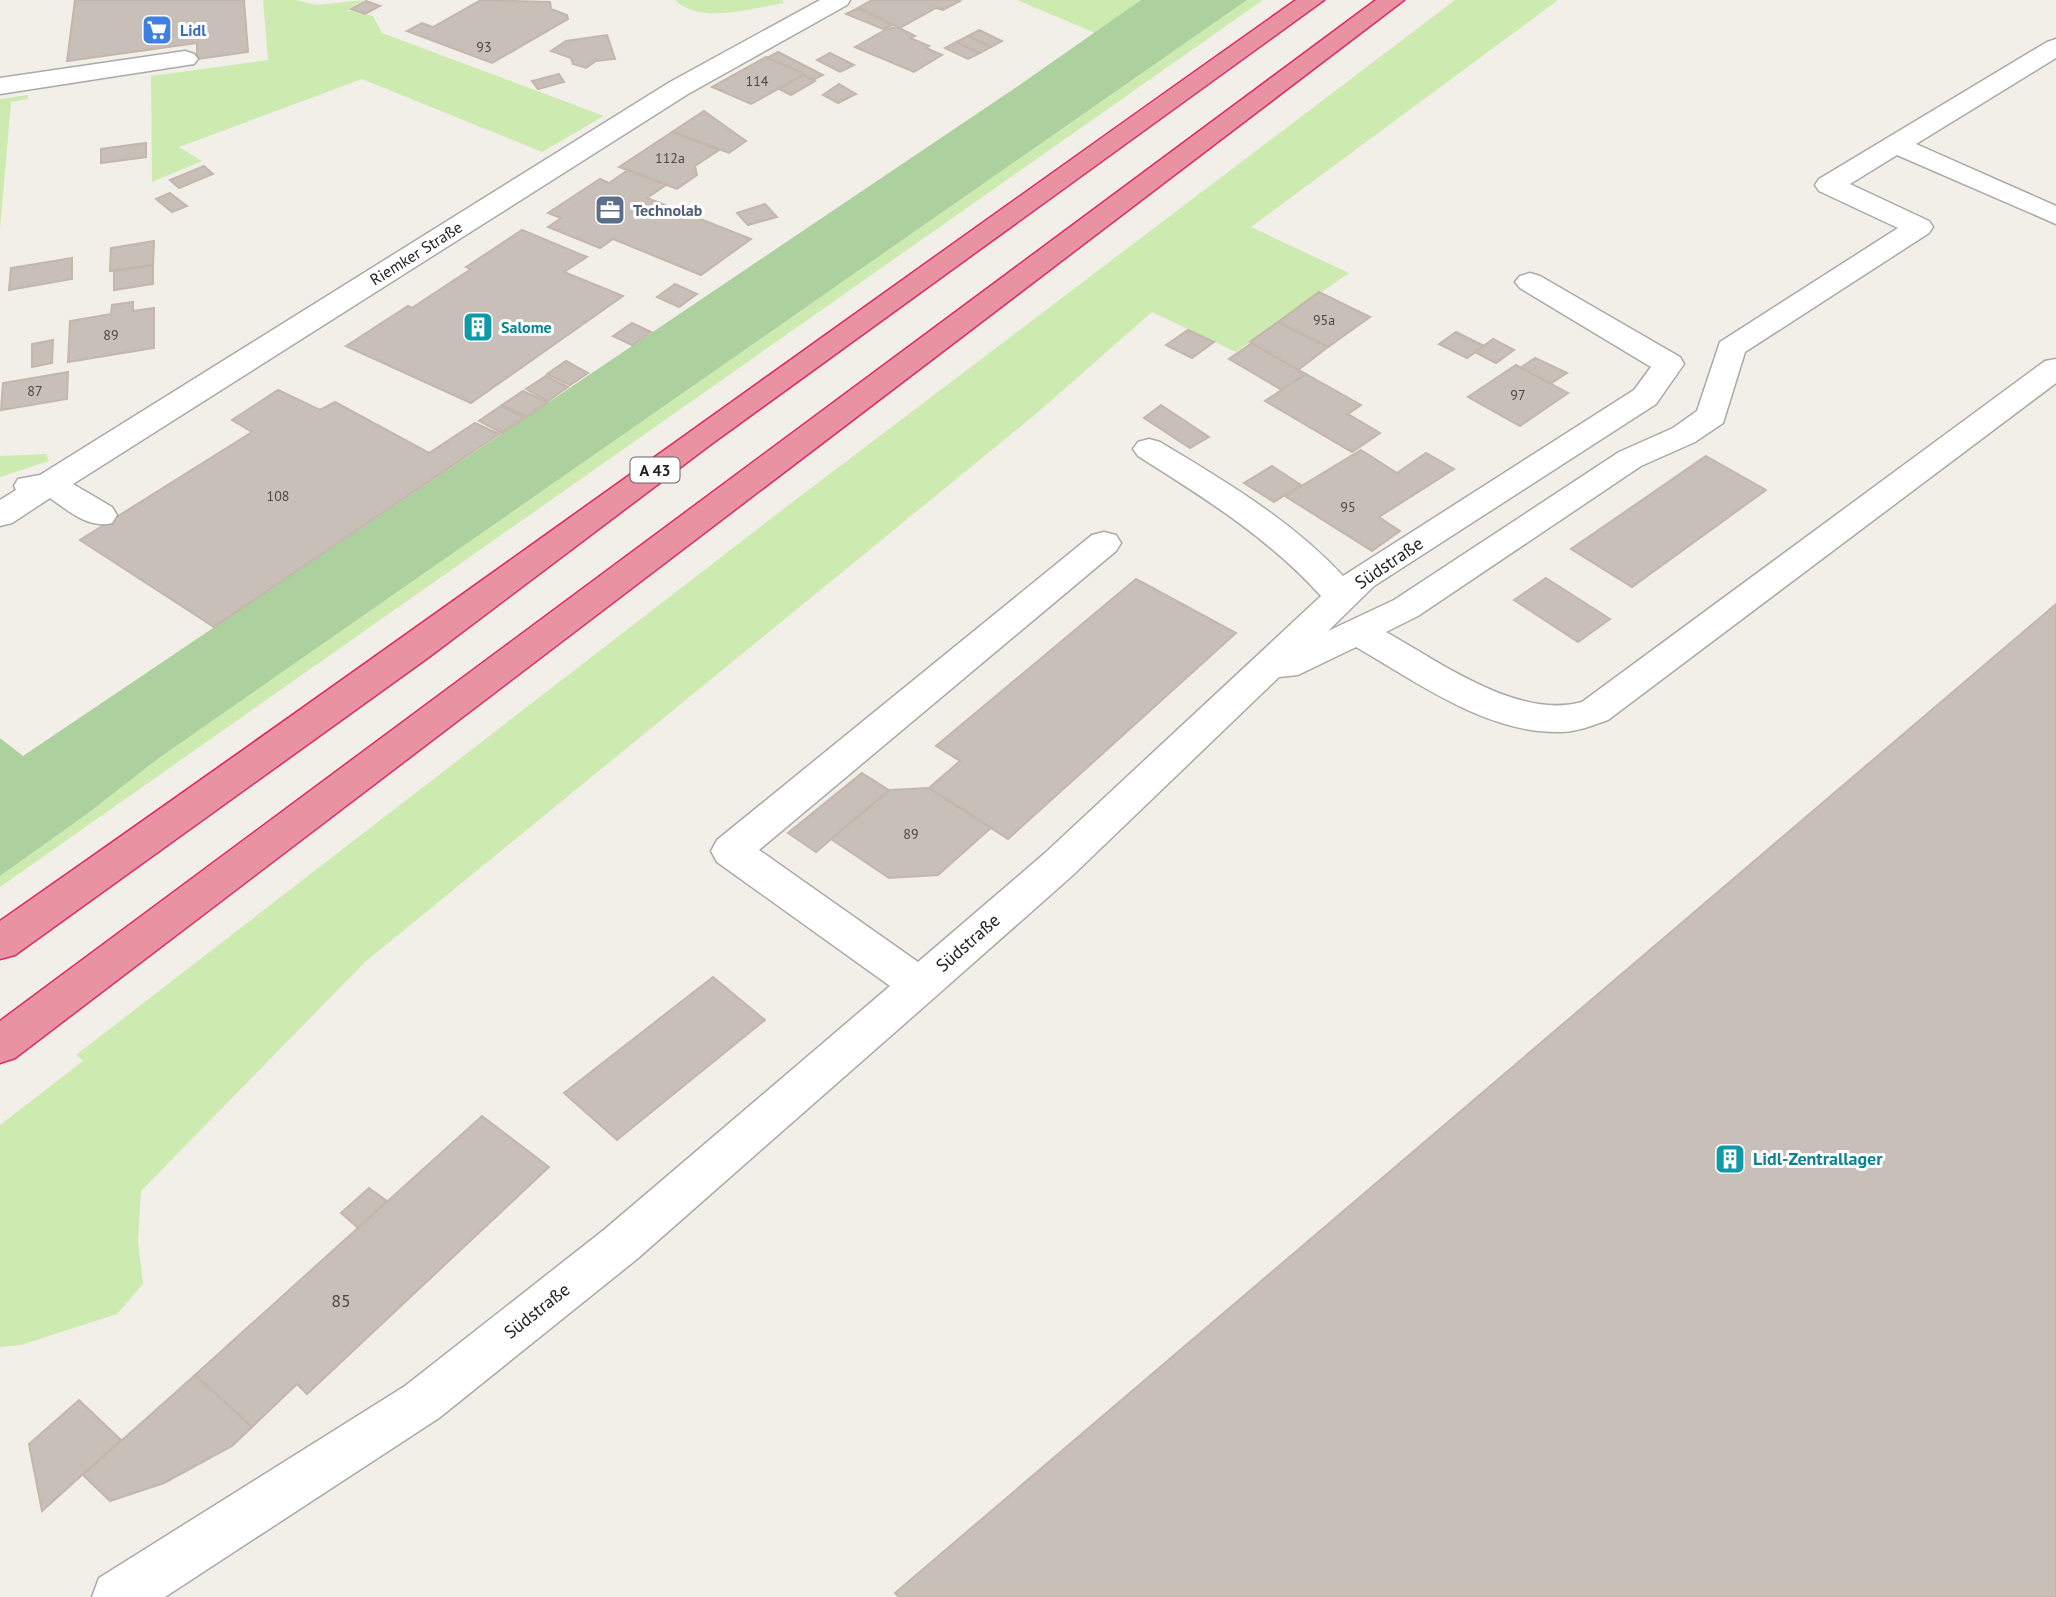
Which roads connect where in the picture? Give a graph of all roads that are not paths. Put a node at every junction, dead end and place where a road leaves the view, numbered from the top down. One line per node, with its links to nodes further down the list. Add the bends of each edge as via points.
1 (838, 0): 12 (street, Riemker Straße, via 679,88)
2 (1312, 0): 20 (highway, A 43)
3 (1392, 0): 22 (highway)
4 (2056, 47): 7 (street)
5 (184, 60): 6 (street)
6 (0, 86)
7 (1896, 145): 8 (street); 18 (street, via 1829,185 1919,227 1731,348 1712,416 1684,435 1630,459 1406,608)
8 (2056, 216)
9 (1530, 282): 17 (street, Südstraße, via 1669,363 1645,397 1362,578)
10 (2056, 368): 18 (street, via 1595,711 1562,719 1495,704)
11 (1149, 449): 17 (street, via 1286,539)
12 (52, 485): 13 (street); 14 (street, Riemker Straße); 15 (street)
13 (0, 488)
14 (0, 515)
15 (100, 515)
16 (1104, 543): 21 (street, via 731,851)
17 (1342, 597): 19 (street, Südstraße)
18 (1357, 632): 19 (street)
19 (1255, 680): 21 (street, Südstraße, via 1059,864)
20 (0, 943)
21 (920, 985): 23 (street, Südstraße, via 621,1244 422,1402)
22 (0, 1045)
23 (118, 1597)

